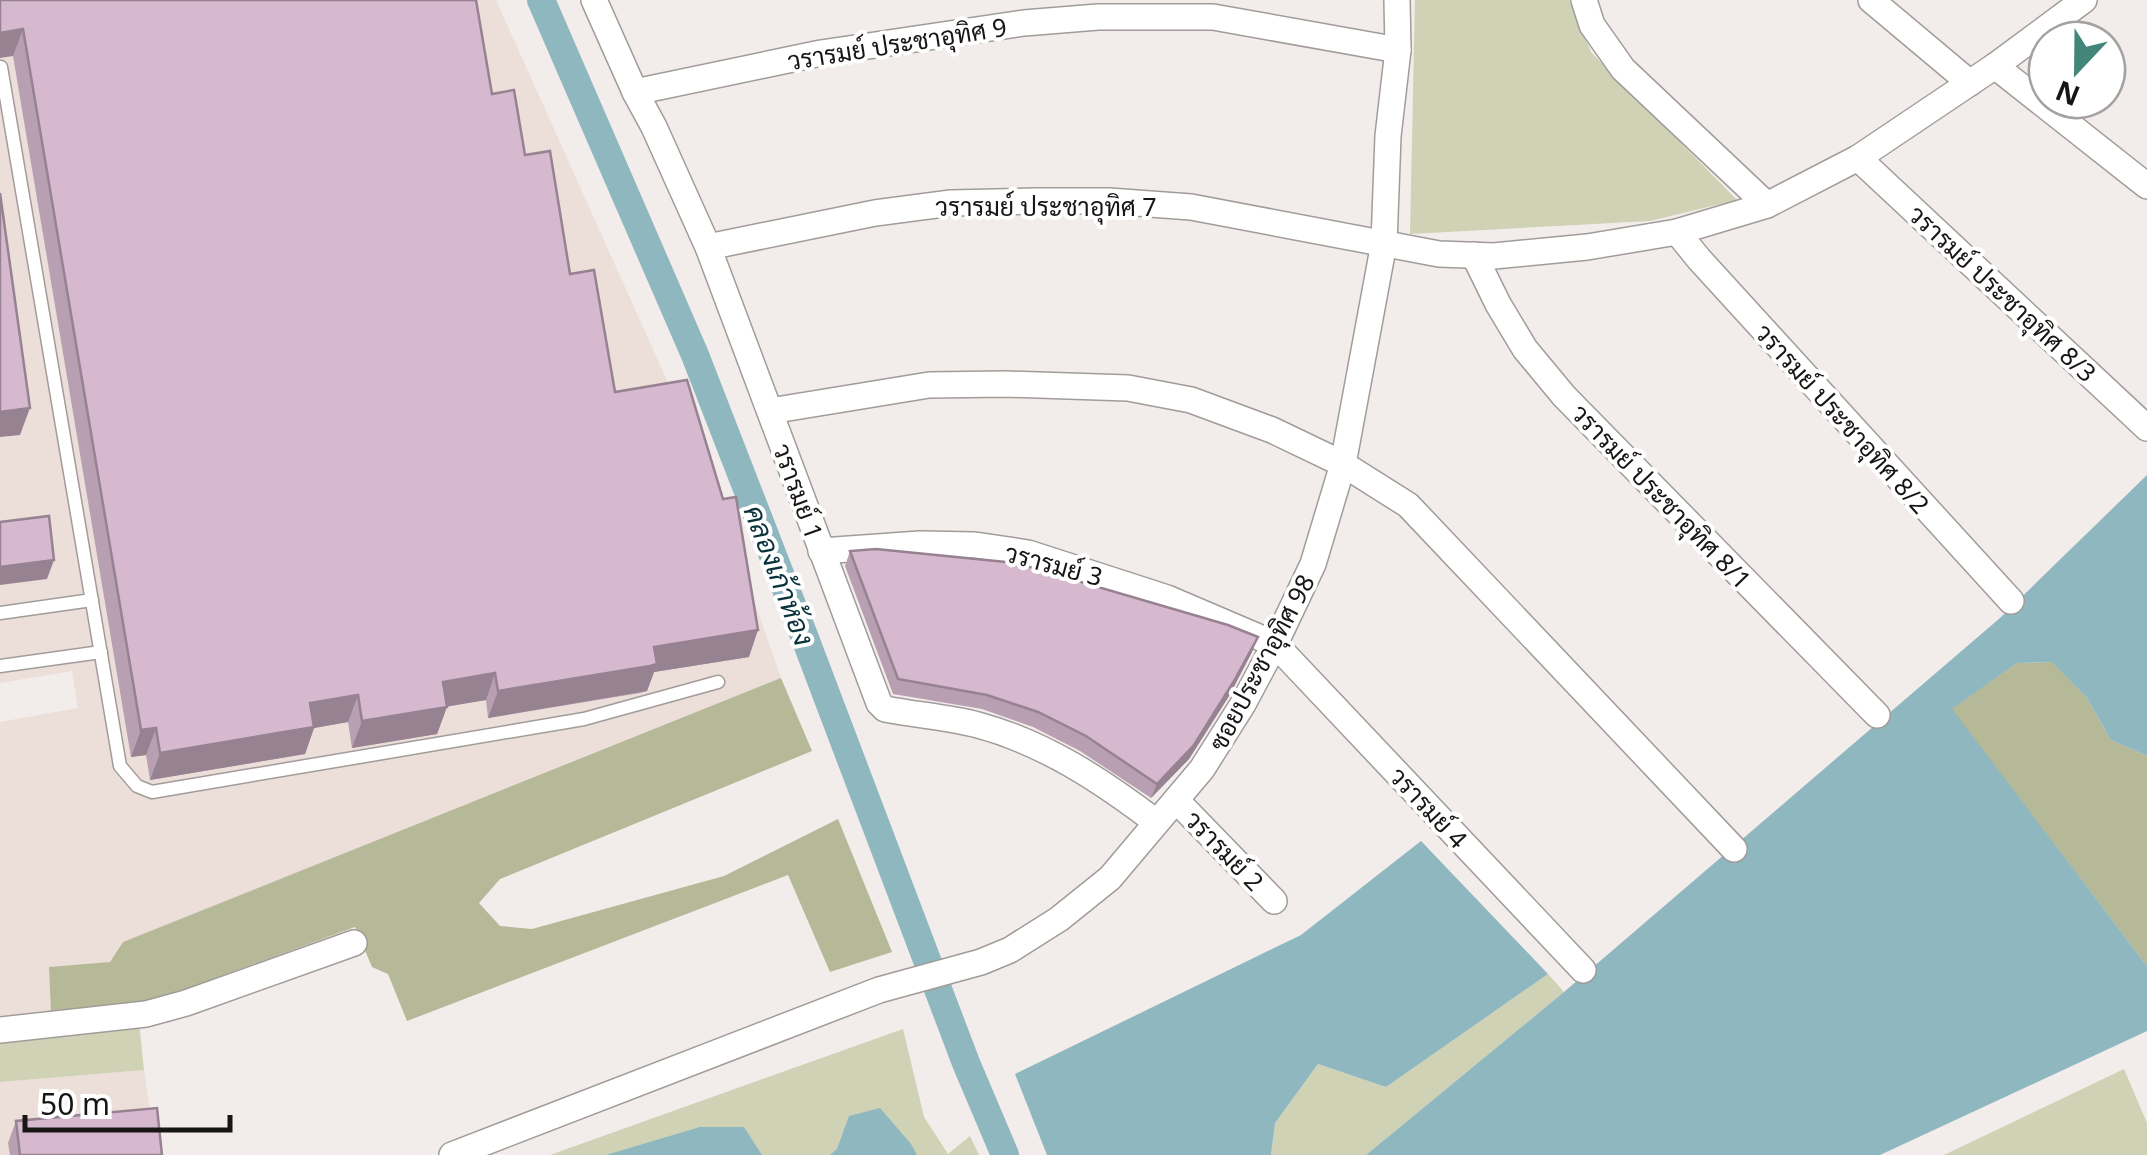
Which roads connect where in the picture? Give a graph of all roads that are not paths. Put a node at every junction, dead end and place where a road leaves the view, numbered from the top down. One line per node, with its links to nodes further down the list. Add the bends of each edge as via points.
1 (594, 0): 10 (street, วรารมย์ 1)
2 (1397, 0): 6 (street, ซอยประชาอุทิศ 98)
3 (1584, 0): 13 (street, via 1592,25 1623,69)
4 (1871, 0): 9 (street)
5 (2084, 0): 7 (street, วรารมย์ ประชาอุทิศ 7)
6 (1398, 50): 10 (street, วรารมย์ ประชาอุทิศ 9, via 1213,16 1098,16 820,54); 15 (street, ซอยประชาอุทิศ 98)
7 (1995, 66): 9 (street, วรารมย์ ประชาอุทิศ 7); 12 (street)
8 (1, 67): 22 (lane)
9 (1970, 82): 11 (street, วรารมย์ ประชาอุทิศ 7)
10 (634, 92): 16 (street, วรารมย์ 1)
11 (1858, 158): 13 (street, วรารมย์ ประชาอุทิศ 7); 19 (street, วรารมย์ ประชาอุทิศ 8/3)
12 (2147, 186)
13 (1767, 204): 14 (street, วรารมย์ ประชาอุทิศ 7)
14 (1677, 232): 17 (street, วรารมย์ ประชาอุทิศ 7); 23 (street, วรารมย์ ประชาอุทิศ 8/2)
15 (1384, 243): 16 (street, วรารมย์ ประชาอุทิศ 7, via 1191,206 1034,201 876,213); 17 (street, วรารมย์ ประชาอุทิศ 7); 20 (street, ซอยประชาอุทิศ 98)
16 (708, 247): 18 (street, วรารมย์ 1)
17 (1474, 255): 29 (street, วรารมย์ ประชาอุทิศ 8/1, via 1526,349 1564,396)
18 (770, 411): 20 (street, via 928,385 1128,388 1190,400); 21 (street, วรารมย์ 1)
19 (2147, 428)
20 (1344, 464): 25 (street, ซอยประชาอุทิศ 98, via 1314,564); 32 (street, via 1408,505)
21 (821, 550): 25 (street, วรารมย์ 3, via 920,544 1028,553 1167,598); 31 (street, วรารมย์ 1, via 885,709 952,719 1028,742 1102,782)
22 (92, 600): 24 (lane); 26 (lane)
23 (2011, 601)
24 (0, 613)
25 (1276, 644): 30 (street, ซอยประชาอุทิศ 98, via 1202,769); 35 (street, วรารมย์ 4)
26 (100, 652): 27 (lane); 28 (lane, via 120,766 152,792 584,719)
27 (0, 666)
28 (718, 682)
29 (1877, 715)
30 (1176, 800): 31 (street, ซอยประชาอุทิศ 98); 33 (street, วรารมย์ 2)
31 (1156, 822): 37 (street, ซอยประชาอุทิศ 98, via 1110,878 1010,950 880,990)
32 (1734, 849)
33 (1274, 901)
34 (354, 943): 36 (street, via 146,1014)
35 (1583, 970)
36 (0, 1030)
37 (452, 1155)

